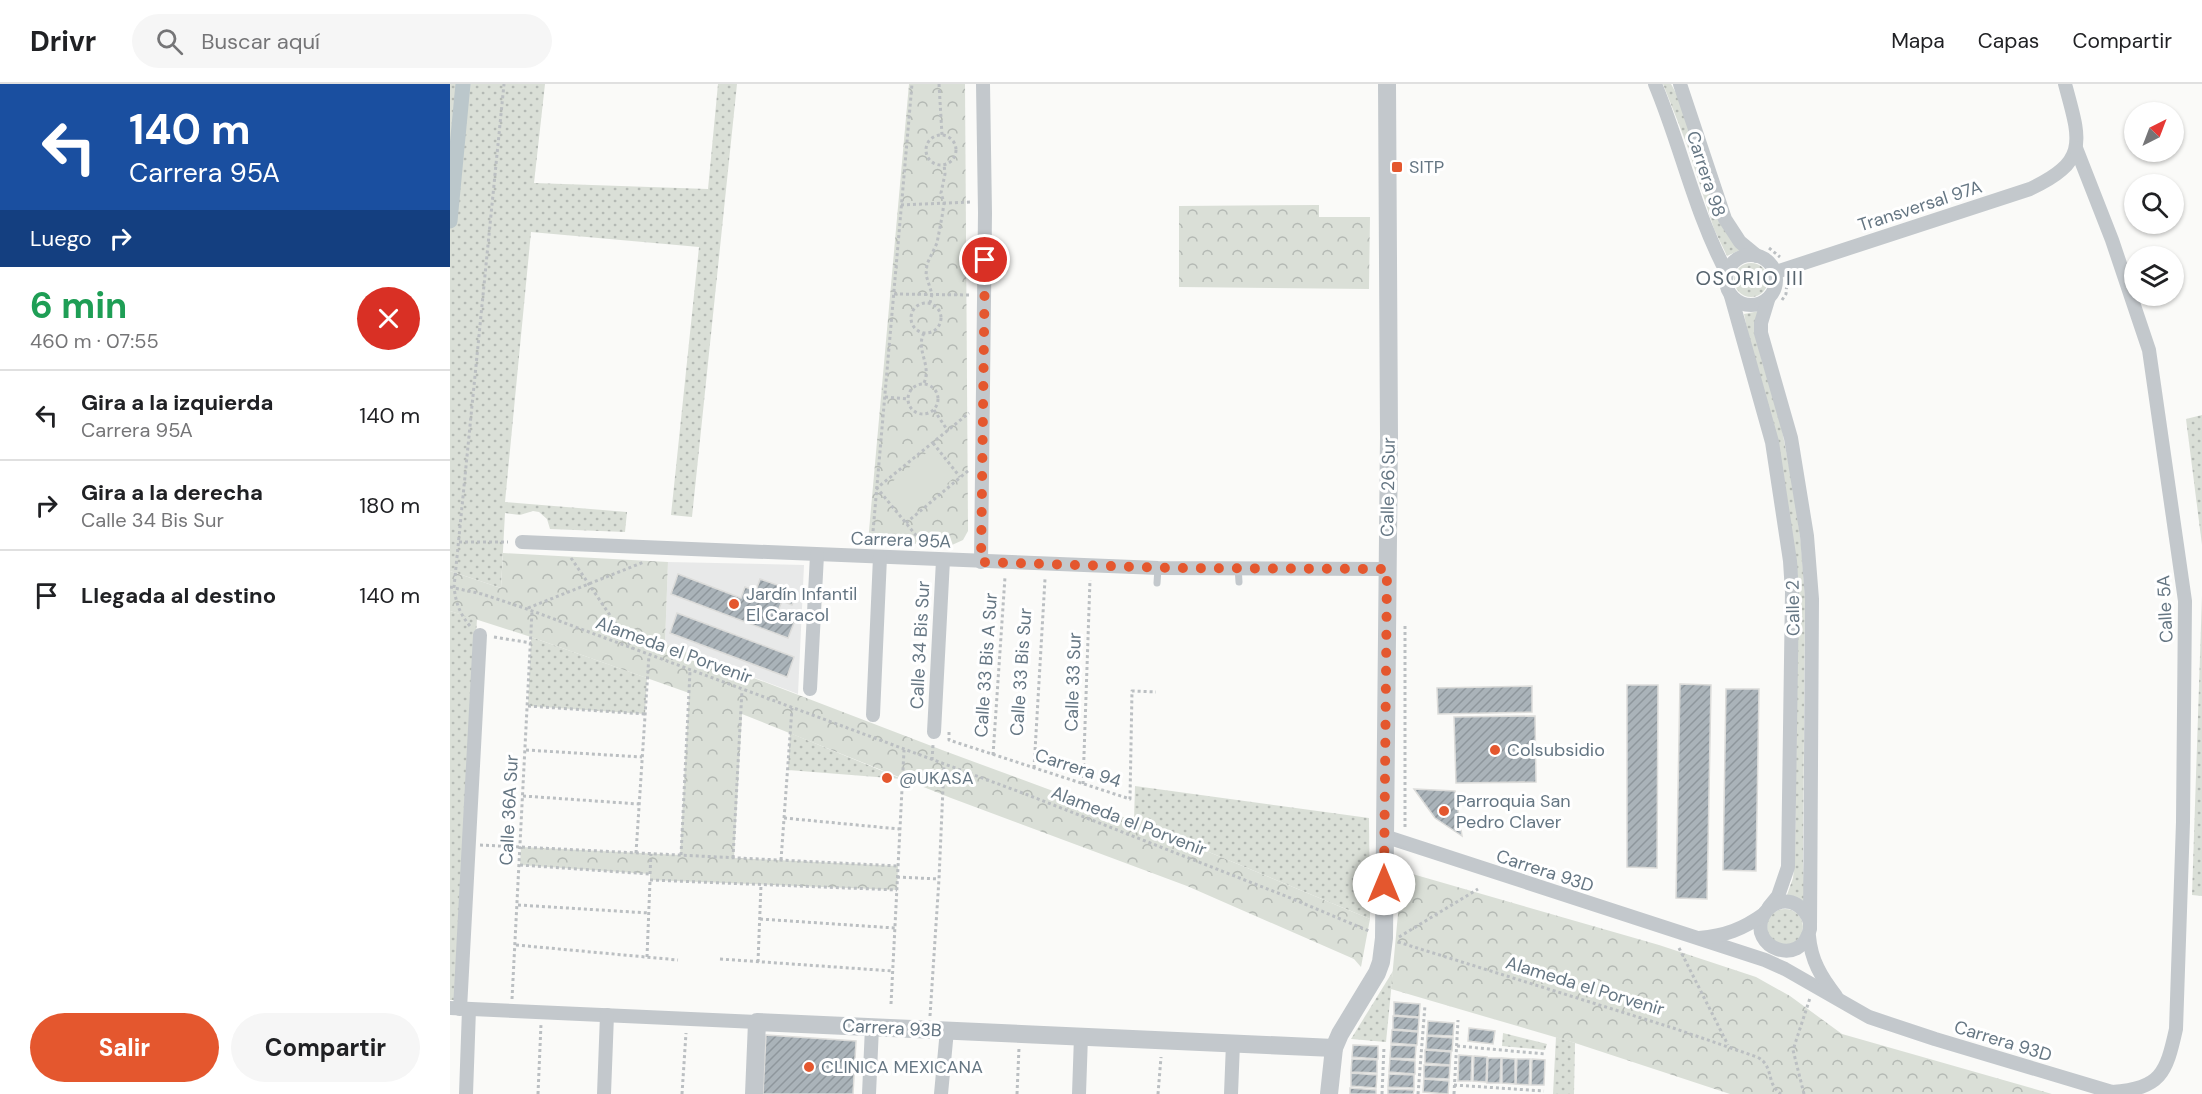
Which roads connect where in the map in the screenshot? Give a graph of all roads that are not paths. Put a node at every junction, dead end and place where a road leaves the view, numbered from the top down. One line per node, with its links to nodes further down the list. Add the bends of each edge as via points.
1 (983, 84): 17 (street)
2 (1387, 84): 20 (street, Calle 26 Sur)
3 (1655, 84): 10 (street, Carrera 98, via 1704,226)
4 (1680, 84): 8 (street, Carrera 98, via 1725,219 1740,242)
5 (2065, 84): 6 (street, Calle 5A, via 2076,128)
6 (2076, 148): 7 (street, Calle 5A); 45 (street, Calle 5A, via 2149,350 2185,601 2176,1029 2169,1059)
7 (2069, 163): 9 (street, Transversal 97A, via 2052,178 2030,189)
8 (1757, 256): 9 (street, via 1769,262); 10 (street, via 1742,256)
9 (1776, 272): 12 (street, via 1776,287)
10 (1727, 273): 11 (street)
11 (1731, 296): 12 (street, via 1745,305); 28 (street, Calle 2, via 1772,442 1792,592 1788,867 1778,896)
12 (1768, 300): 29 (street, Calle 2, via 1761,333 1791,438 1811,566)
13 (522, 542): 14 (street, Carrera 95A)
14 (818, 555): 15 (street, Carrera 95A); 24 (street)
15 (880, 557): 16 (street, Carrera 95A); 25 (street)
16 (943, 560): 17 (street, Carrera 95A); 26 (street, Calle 34 Bis Sur)
17 (981, 562): 19 (street, Carrera 95A)
18 (1238, 567): 19 (street, Carrera 95A); 20 (street, Carrera 95A); 21 (lane)
19 (1158, 568): 22 (lane)
20 (1387, 569): 27 (street, Calle 26 Sur)
21 (1239, 582)
22 (1157, 583)
23 (480, 635): 37 (street)
24 (810, 689)
25 (873, 715)
26 (934, 732)
27 (1384, 836): 30 (street, Carrera 93D); 44 (street, Calle 26 Sur, via 1388,939 1377,973)
28 (1766, 911): 29 (street, via 1779,902 1792,903 1804,910); 30 (street, Carrera 93D, via 1737,931); 31 (street, via 1761,927)
29 (1809, 929): 32 (street, via 1805,942); 36 (street, Carrera 93D, via 1811,952 1819,972)
30 (1694, 939): 34 (street, Carrera 93D)
31 (1766, 941): 32 (street, via 1777,950); 33 (street, Carrera 93D)
32 (1792, 950): 33 (street, Carrera 93D)
33 (1774, 956): 34 (street, Carrera 93D); 35 (street, Carrera 93D)
34 (1753, 957): 35 (street, Carrera 93D)
35 (1785, 969): 36 (street, Carrera 93D)
36 (1841, 1003): 45 (street, Carrera 93D, via 1924,1036 2112,1092 2136,1090)
37 (460, 1009): 38 (street, Carrera 93B); 46 (street)
38 (607, 1015): 39 (street, Carrera 93B); 47 (street)
39 (757, 1022): 40 (street, Carrera 93B); 48 (street)
40 (872, 1027): 41 (street, Carrera 93B); 49 (street)
41 (947, 1030): 42 (street, Carrera 93B); 50 (street)
42 (1081, 1036): 43 (street, Carrera 93B); 51 (street)
43 (1233, 1043): 44 (street, Carrera 93B); 52 (street)
44 (1334, 1048): 53 (street, Calle 26 Sur)
45 (2156, 1080)
46 (466, 1094)
47 (604, 1094)
48 (754, 1094)
49 (869, 1094)
50 (941, 1094)
51 (1079, 1094)
52 (1231, 1094)
53 (1329, 1094)

